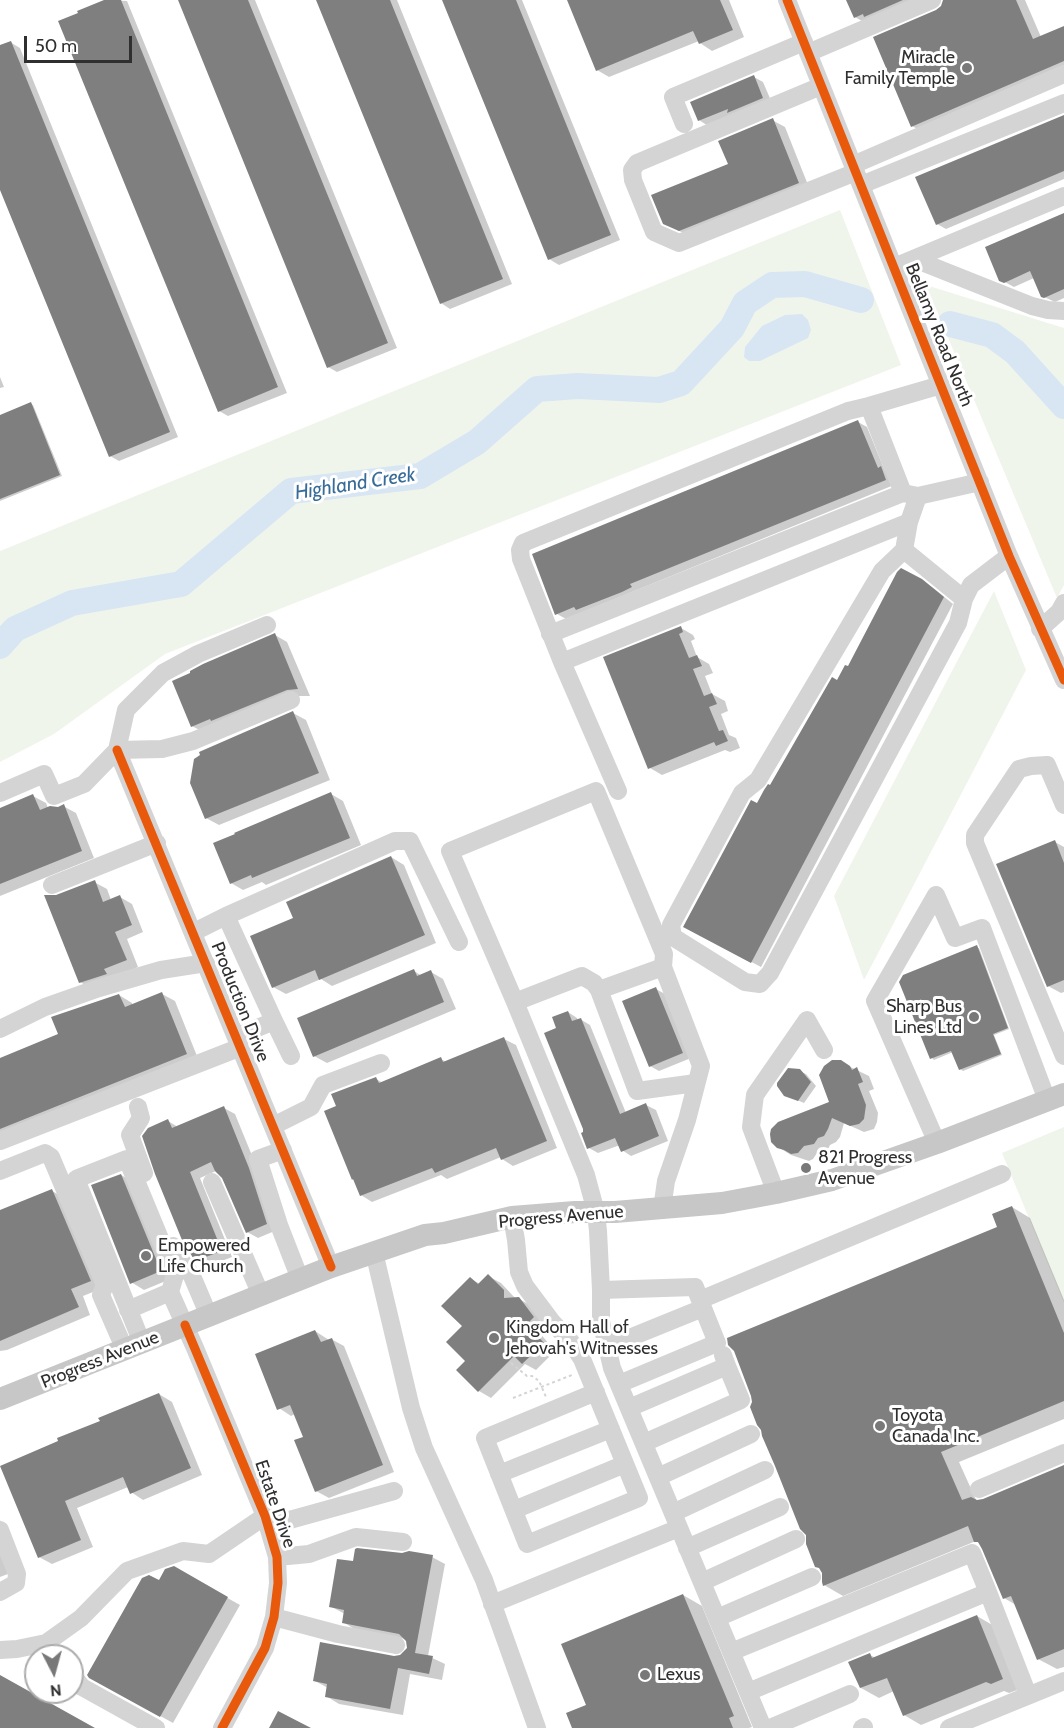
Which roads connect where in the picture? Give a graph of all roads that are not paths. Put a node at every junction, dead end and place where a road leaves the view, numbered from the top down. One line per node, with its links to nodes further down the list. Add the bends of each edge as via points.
1 (787, 0): 3 (street, Bellamy Road North)
2 (932, 0): 3 (street)
3 (806, 48): 5 (street, Bellamy Road North); 7 (street, via 673,97)
4 (1064, 74): 8 (street)
5 (821, 86): 8 (street, Bellamy Road North); 8 (street, via 637,163 632,175 641,201 654,232 679,243)
6 (1064, 103): 8 (street)
7 (684, 124)
8 (857, 174): 11 (street, Bellamy Road North)
9 (1064, 196): 10 (street)
10 (914, 259): 11 (street); 12 (street, via 1032,306)
11 (894, 267): 13 (street, Bellamy Road North)
12 (1064, 311)
13 (941, 385): 14 (street); 15 (street, Bellamy Road North)
14 (869, 406): 16 (street); 24 (street, via 848,411 523,543 521,559)
15 (980, 482): 16 (street); 19 (street, Bellamy Road North)
16 (910, 494): 17 (street); 24 (street)
17 (909, 522): 18 (street); 25 (street)
18 (904, 550): 20 (street); 20 (street, via 882,571 758,780 742,793 671,925 673,937 746,982 760,984 770,973 958,623)
19 (1009, 556): 20 (street, via 971,585); 23 (street, Bellamy Road North)
20 (964, 599)
21 (1064, 603): 23 (street)
22 (267, 625): 28 (street, via 163,673 126,710)
23 (1041, 629): 26 (street, Bellamy Road North)
24 (550, 634): 25 (street)
25 (562, 662): 29 (street)
26 (1064, 679)
27 (291, 700): 28 (street, via 193,741 162,749)
28 (117, 750): 30 (street, via 84,784 54,796 44,774); 32 (street, Production Drive)
29 (618, 791)
30 (0, 793)
31 (1064, 804): 46 (street, via 1047,765 1019,769 975,835)
32 (157, 843): 33 (street); 35 (street, Production Drive)
33 (52, 885)
34 (226, 916): 35 (street); 36 (street, via 395,841 410,841); 41 (street)
35 (194, 932): 37 (street, Production Drive)
36 (459, 942)
37 (206, 963): 42 (street, via 161,970 99,988 45,1007); 43 (street, Production Drive)
38 (663, 967): 39 (street); 40 (street, via 664,954 596,791 450,851); 48 (street, via 701,1066)
39 (599, 990): 40 (street, via 582,976); 48 (street, via 638,1091)
40 (515, 1002): 60 (street, via 585,1175)
41 (274, 1020): 43 (street); 45 (street)
42 (0, 1029)
43 (238, 1042): 51 (street, Production Drive); 52 (street)
44 (824, 1050): 58 (street, via 807,1020 755,1095 751,1127)
45 (291, 1056)
46 (1064, 1056)
47 (381, 1063): 51 (street, via 323,1085 310,1107)
48 (696, 1083): 59 (street, via 666,1181)
49 (1056, 1097): 53 (main road, Progress Avenue); 53 (street, via 982,928 955,939 936,895 874,1001)
50 (138, 1107): 70 (street, via 141,1118 130,1135 175,1252 192,1276)
51 (273, 1126): 54 (street, Production Drive)
52 (0, 1141)
53 (937, 1143): 58 (main road, Progress Avenue, via 832,1180)
54 (283, 1150): 63 (street, Production Drive); 64 (street, via 258,1159)
55 (0, 1171): 73 (street, via 45,1153 51,1157 105,1285 101,1295)
56 (1002, 1174): 68 (street)
57 (212, 1182): 67 (street)
58 (776, 1193): 59 (main road, Progress Avenue)
59 (662, 1209): 60 (main road, Progress Avenue)
60 (596, 1212): 61 (main road, Progress Avenue); 65 (street)
61 (512, 1217): 62 (main road, Progress Avenue, via 425,1235); 77 (street, via 519,1272 525,1286 571,1342)
62 (374, 1252): 63 (main road, Progress Avenue); 103 (street, via 424,1448)
63 (331, 1267): 64 (main road, Progress Avenue)
64 (300, 1279): 67 (main road, Progress Avenue)
65 (601, 1290): 68 (street, via 695,1287); 74 (street, via 601,1321)
66 (170, 1292): 69 (street); 69 (street, via 175,1275 128,1159 76,1179); 71 (street, Estate Drive)
67 (261, 1295): 70 (main road, Progress Avenue)
68 (702, 1304): 72 (street); 74 (street)
69 (128, 1310): 73 (street)
70 (209, 1316): 71 (main road, Progress Avenue)
71 (185, 1325): 73 (main road, Progress Avenue); 92 (street, Estate Drive)
72 (717, 1343): 75 (street); 76 (street)
73 (133, 1346): 78 (main road, Progress Avenue)
74 (607, 1347): 76 (street)
75 (727, 1366): 79 (street); 82 (street, via 741,1400)
76 (619, 1384): 79 (street)
77 (596, 1392): 80 (street); 86 (street, via 485,1438)
78 (0, 1399)
79 (629, 1408): 82 (street)
80 (611, 1429): 84 (street); 86 (street)
81 (752, 1434): 87 (street)
82 (644, 1443): 87 (street)
83 (1064, 1453): 88 (street)
84 (625, 1464): 91 (street); 91 (street, via 639,1498 527,1544)
85 (765, 1470): 93 (street)
86 (499, 1474): 91 (street)
87 (658, 1476): 93 (street)
88 (979, 1489)
89 (394, 1491): 92 (street)
90 (780, 1507): 97 (street)
91 (514, 1510)
92 (267, 1521): 98 (street, Estate Drive); 106 (street, via 209,1554 183,1551 127,1571)
93 (676, 1521): 97 (street); 103 (street)
94 (0, 1530): 101 (street, via 17,1574 16,1583)
95 (796, 1539): 100 (street)
96 (403, 1542): 98 (street, via 356,1537 309,1554)
97 (687, 1548): 100 (street)
98 (277, 1557): 104 (street, Estate Drive)
99 (812, 1577): 105 (street)
100 (702, 1582): 105 (street)
101 (0, 1592)
102 (988, 1592): 110 (street, via 972,1553); 113 (street); 115 (street)
103 (492, 1604): 118 (street)
104 (274, 1617): 107 (street); 117 (street, Estate Drive, via 266,1648)
105 (717, 1618): 110 (street)
106 (56, 1644)
107 (396, 1645)
108 (24, 1649): 109 (street)
109 (0, 1650)
110 (731, 1652): 113 (street)
111 (1064, 1681): 115 (street)
112 (84, 1688): 116 (street)
113 (748, 1692): 119 (street)
114 (850, 1694): 120 (street)
115 (1028, 1695): 121 (street)
116 (156, 1728)
117 (222, 1728)
118 (537, 1728)
119 (763, 1728)
120 (770, 1728)
121 (949, 1728)

